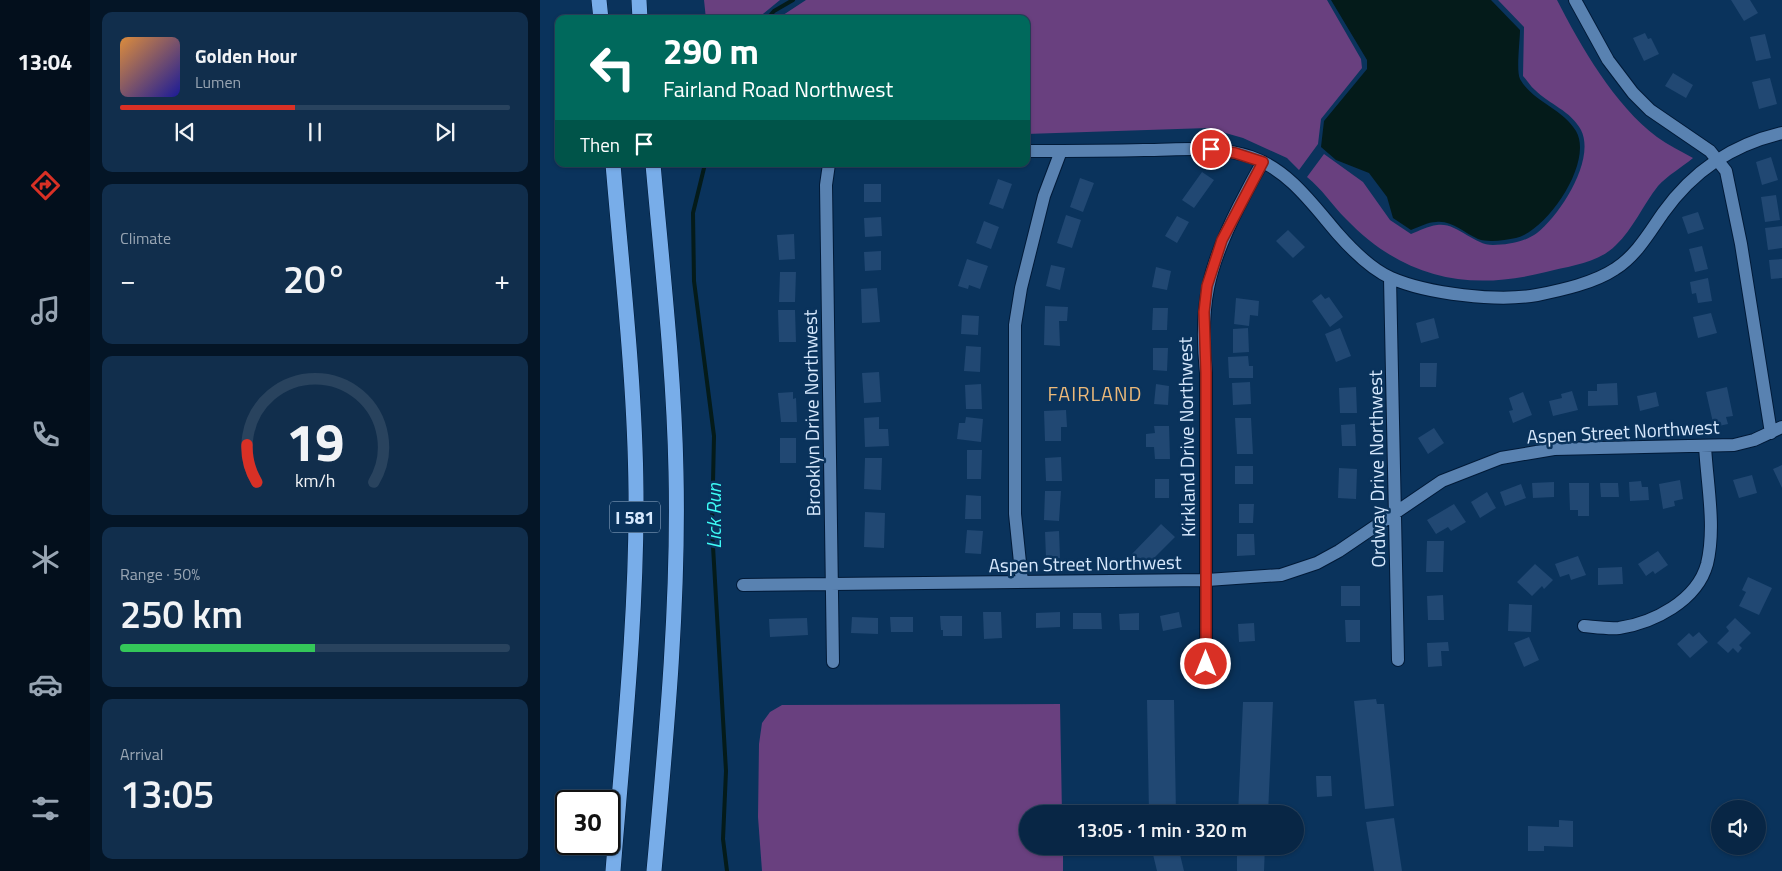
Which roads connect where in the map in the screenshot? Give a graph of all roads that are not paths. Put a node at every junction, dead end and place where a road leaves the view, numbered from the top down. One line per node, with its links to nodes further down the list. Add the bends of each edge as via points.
1 (599, 0): 4 (highway)
2 (639, 0): 5 (highway)
3 (1575, 0): 9 (street, via 1608,60 1633,93 1650,110)
4 (601, 15)
5 (640, 15)
6 (1782, 133): 9 (street, via 1756,139)
7 (1061, 151): 8 (street); 10 (street, via 1211,149); 19 (street, via 1044,196 1021,288 1016,325 1015,514)
8 (1030, 152)
9 (1718, 158): 14 (street, via 1690,180 1628,259 1601,277 1536,295 1512,298 1458,294); 15 (street, via 1730,179)
10 (1263, 162): 14 (street, via 1292,182 1362,258); 18 (street, Kirkland Drive Northwest, via 1222,240 1207,286 1203,345 1206,373)
11 (613, 167): 26 (highway, I 581, via 636,490 634,599)
12 (653, 167): 27 (highway, I 581, via 668,334 677,515 675,600)
13 (829, 167): 20 (street, Brooklyn Drive Northwest, via 826,185)
14 (1390, 278): 17 (street, Ordway Drive Northwest)
15 (1776, 430): 16 (street, Aspen Street Northwest, via 1734,445)
16 (1705, 446): 17 (street, Aspen Street Northwest, via 1533,451 1463,471 1442,481); 22 (street, via 1711,539 1701,580 1676,605 1645,622 1617,628)
17 (1394, 514): 18 (street, Aspen Street Northwest, via 1338,552 1300,569 1281,575); 23 (street, Ordway Drive Northwest, via 1399,605)
18 (1207, 580): 19 (street, Aspen Street Northwest); 25 (street, Kirkland Drive Northwest)
19 (1022, 582): 20 (street, Aspen Street Northwest)
20 (832, 584): 21 (street, Aspen Street Northwest); 24 (street, Brooklyn Drive Northwest)
21 (743, 585)
22 (1584, 626)
23 (1398, 660)
24 (833, 662)
25 (1206, 664)
26 (613, 871)
27 (654, 871)

